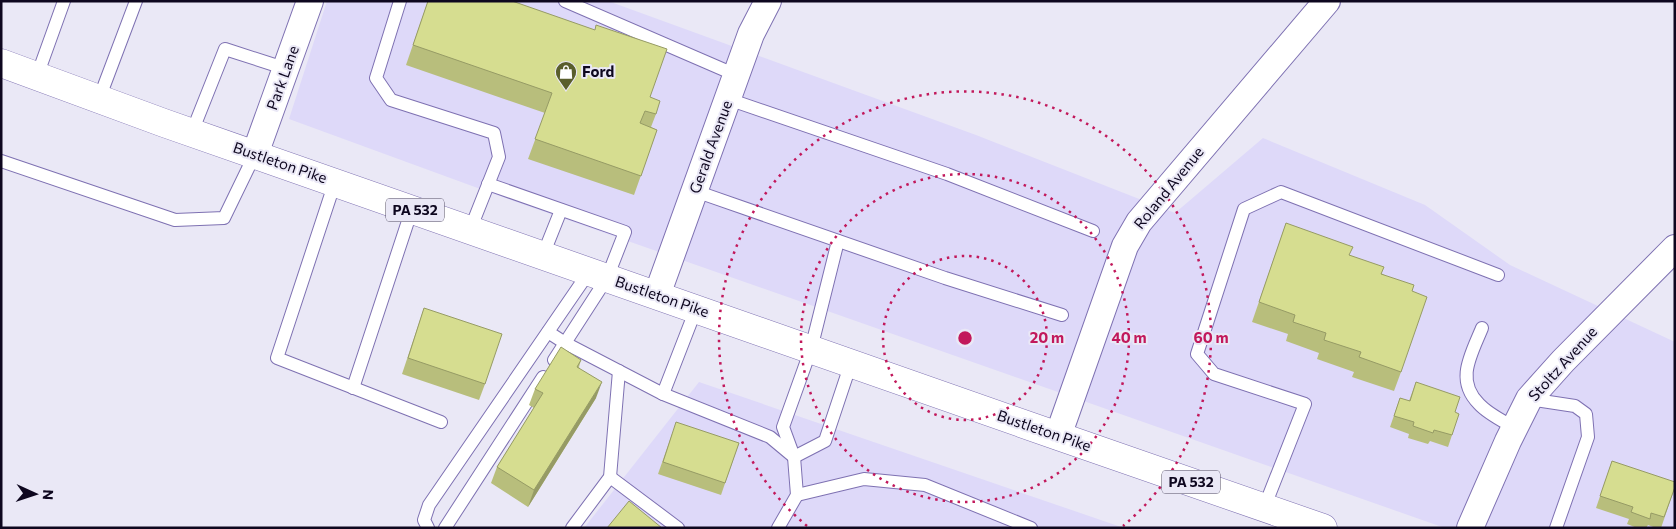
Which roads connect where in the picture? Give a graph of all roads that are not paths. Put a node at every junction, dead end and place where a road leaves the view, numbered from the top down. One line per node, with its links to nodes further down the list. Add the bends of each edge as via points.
1 (64, 1): 10 (lane)
2 (136, 1): 12 (lane)
3 (310, 1): 9 (street, Park Lane)
4 (400, 1): 17 (lane, via 376,78 391,100 494,133 499,157)
5 (565, 1): 11 (lane)
6 (768, 1): 11 (street, Gerald Avenue, via 751,34)
7 (1327, 1): 42 (street, Roland Avenue, via 1139,222 1125,246)
8 (1, 64): 10 (main road, Bustleton Pike / PA 532)
9 (287, 69): 13 (lane, via 225,49); 14 (street, Park Lane)
10 (37, 76): 12 (main road, Bustleton Pike / PA 532)
11 (732, 87): 18 (street, Gerald Avenue); 22 (lane)
12 (99, 99): 13 (main road, Bustleton Pike / PA 532)
13 (192, 132): 14 (main road, Bustleton Pike / PA 532)
14 (255, 154): 15 (lane, via 224,218 185,220 175,220); 16 (main road, Bustleton Pike / PA 532)
15 (1, 161)
16 (336, 182): 19 (main road, Bustleton Pike / PA 532); 37 (lane, via 277,358)
17 (488, 184): 20 (lane); 21 (lane)
18 (695, 191): 23 (lane); 28 (street, Gerald Avenue)
19 (412, 209): 21 (main road, Bustleton Pike / PA 532); 37 (lane)
20 (561, 210): 25 (lane); 26 (lane, via 625,232)
21 (470, 230): 25 (main road, Bustleton Pike / PA 532)
22 (1093, 231)
23 (838, 241): 30 (lane); 34 (lane)
24 (1675, 248): 39 (street, Stoltz Avenue)
25 (544, 256): 26 (main road, Bustleton Pike / PA 532)
26 (598, 275): 28 (main road, Bustleton Pike / PA 532); 32 (lane); 33 (lane)
27 (1498, 275): 46 (lane, via 1282,192 1244,209 1197,354 1214,374 1306,404)
28 (657, 295): 29 (main road, Bustleton Pike / PA 532)
29 (696, 309): 34 (main road, Bustleton Pike / PA 532); 38 (lane)
30 (1062, 315)
31 (1482, 328): 41 (lane, via 1465,379 1469,392 1479,405)
32 (548, 332): 33 (lane); 47 (lane, via 430,505 424,520)
33 (565, 343): 36 (lane); 48 (lane)
34 (811, 349): 35 (main road, Bustleton Pike / PA 532); 43 (lane, via 783,427)
35 (851, 363): 42 (main road, Bustleton Pike / PA 532); 43 (lane, via 825,441)
36 (619, 371): 38 (lane); 44 (lane)
37 (352, 388): 40 (lane)
38 (663, 394): 43 (lane, via 770,437)
39 (1529, 399): 41 (street, Stoltz Avenue); 55 (lane, via 1575,406 1586,414 1588,437)
40 (441, 422)
41 (1515, 428): 54 (street, Stoltz Avenue)
42 (1058, 436): 46 (main road, Bustleton Pike / PA 532)
43 (794, 458): 45 (lane)
44 (610, 477): 49 (lane); 50 (lane)
45 (797, 496): 51 (lane); 52 (lane, via 864,479 925,485)
46 (1264, 508): 53 (main road, Bustleton Pike / PA 532)
47 (428, 528)
48 (445, 528)
49 (572, 528)
50 (678, 528)
51 (778, 528)
52 (1031, 528)
53 (1324, 528)
54 (1470, 528)
55 (1556, 528)

